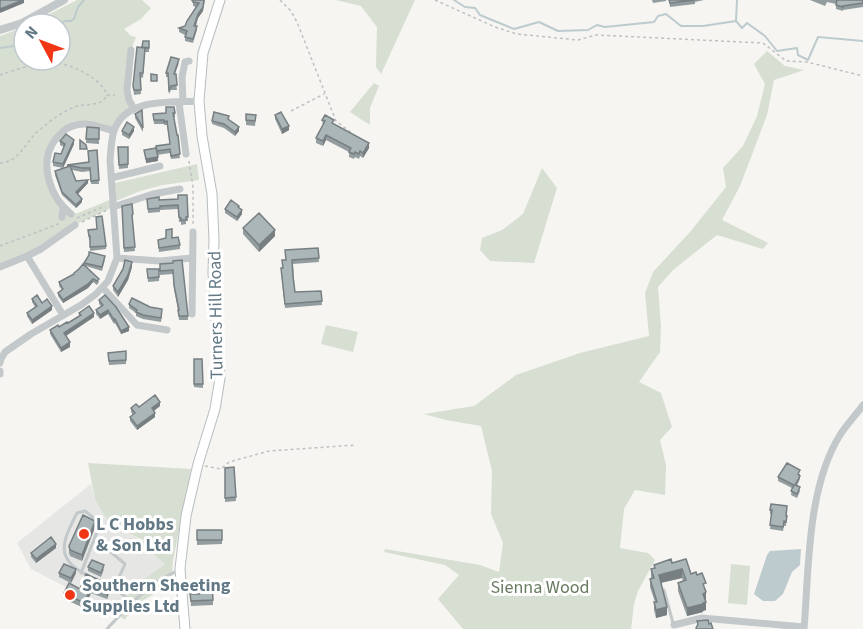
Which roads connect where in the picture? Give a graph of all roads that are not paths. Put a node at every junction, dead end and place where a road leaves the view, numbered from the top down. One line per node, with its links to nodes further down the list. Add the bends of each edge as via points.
1 (64, 0): 3 (street)
2 (220, 0): 6 (main road, Turners Hill Road, via 203,53)
3 (0, 30)
4 (131, 50): 8 (street, via 127,90)
5 (189, 62): 7 (street, via 185,62 182,77)
6 (199, 101): 7 (street); 31 (main road, Turners Hill Road, via 212,194 220,378 186,516)
7 (181, 102): 8 (street); 10 (street)
8 (134, 109): 9 (street)
9 (114, 131): 12 (street); 15 (street, via 96,125 75,125 63,130 53,143 47,169)
10 (186, 154)
11 (160, 166): 12 (street)
12 (111, 178): 14 (street)
13 (180, 189): 14 (street)
14 (113, 205): 19 (street)
15 (63, 208): 16 (street); 18 (street, via 74,219 41,249)
16 (62, 220)
17 (193, 232): 20 (street)
18 (27, 256): 21 (street); 24 (street)
19 (117, 258): 20 (street); 22 (street)
20 (192, 258): 23 (street)
21 (0, 267)
22 (103, 288): 24 (street); 25 (street, via 137,325)
23 (192, 314)
24 (63, 315): 27 (street)
25 (167, 330)
26 (0, 343): 27 (street)
27 (5, 352): 28 (street)
28 (0, 363)
29 (863, 405): 39 (street, via 840,435 818,492)
30 (106, 548): 35 (lane, via 125,564)
31 (180, 569): 37 (lane); 41 (main road, Turners Hill Road)
32 (81, 573): 32 (lane, via 68,562 64,549 77,513 85,511 99,527); 33 (lane)
33 (90, 577)
34 (106, 584): 35 (lane)
35 (114, 588): 37 (lane)
36 (664, 590): 38 (lane)
37 (132, 602): 40 (lane)
38 (674, 625): 39 (street, via 702,618)
39 (804, 628)
40 (106, 629)
41 (185, 629)

